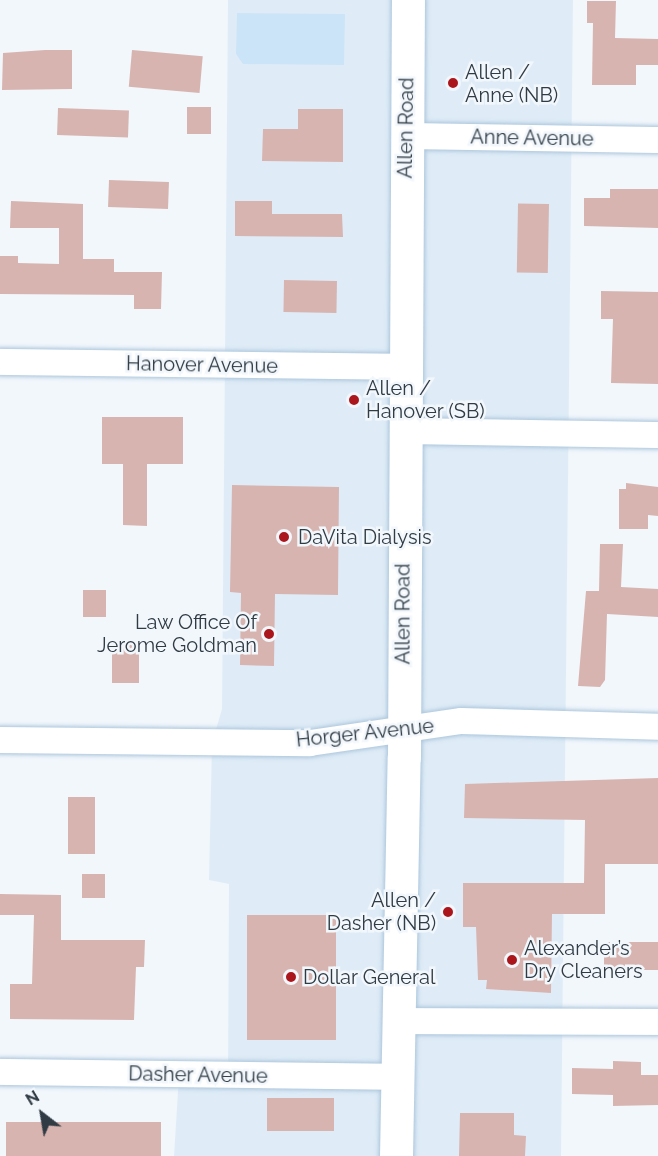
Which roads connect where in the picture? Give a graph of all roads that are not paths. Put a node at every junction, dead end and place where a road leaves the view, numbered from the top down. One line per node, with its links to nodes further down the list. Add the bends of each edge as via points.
1 (408, 0): 2 (main road, Allen Road)
2 (406, 136): 3 (street, Anne Avenue); 5 (main road, Allen Road)
3 (658, 140)
4 (0, 362): 5 (street, Hanover Avenue)
5 (404, 367): 6 (main road, Allen Road)
6 (403, 430): 7 (street); 9 (main road, Allen Road)
7 (658, 435)
8 (658, 727): 9 (street, Horger Avenue, via 461,722)
9 (404, 731): 10 (street, Horger Avenue, via 304,743); 11 (main road, Allen Road)
10 (0, 740)
11 (398, 1021): 12 (street); 14 (main road, Allen Road)
12 (658, 1022)
13 (0, 1072): 14 (street, Dasher Avenue)
14 (397, 1077): 15 (main road, Allen Road)
15 (396, 1156)

